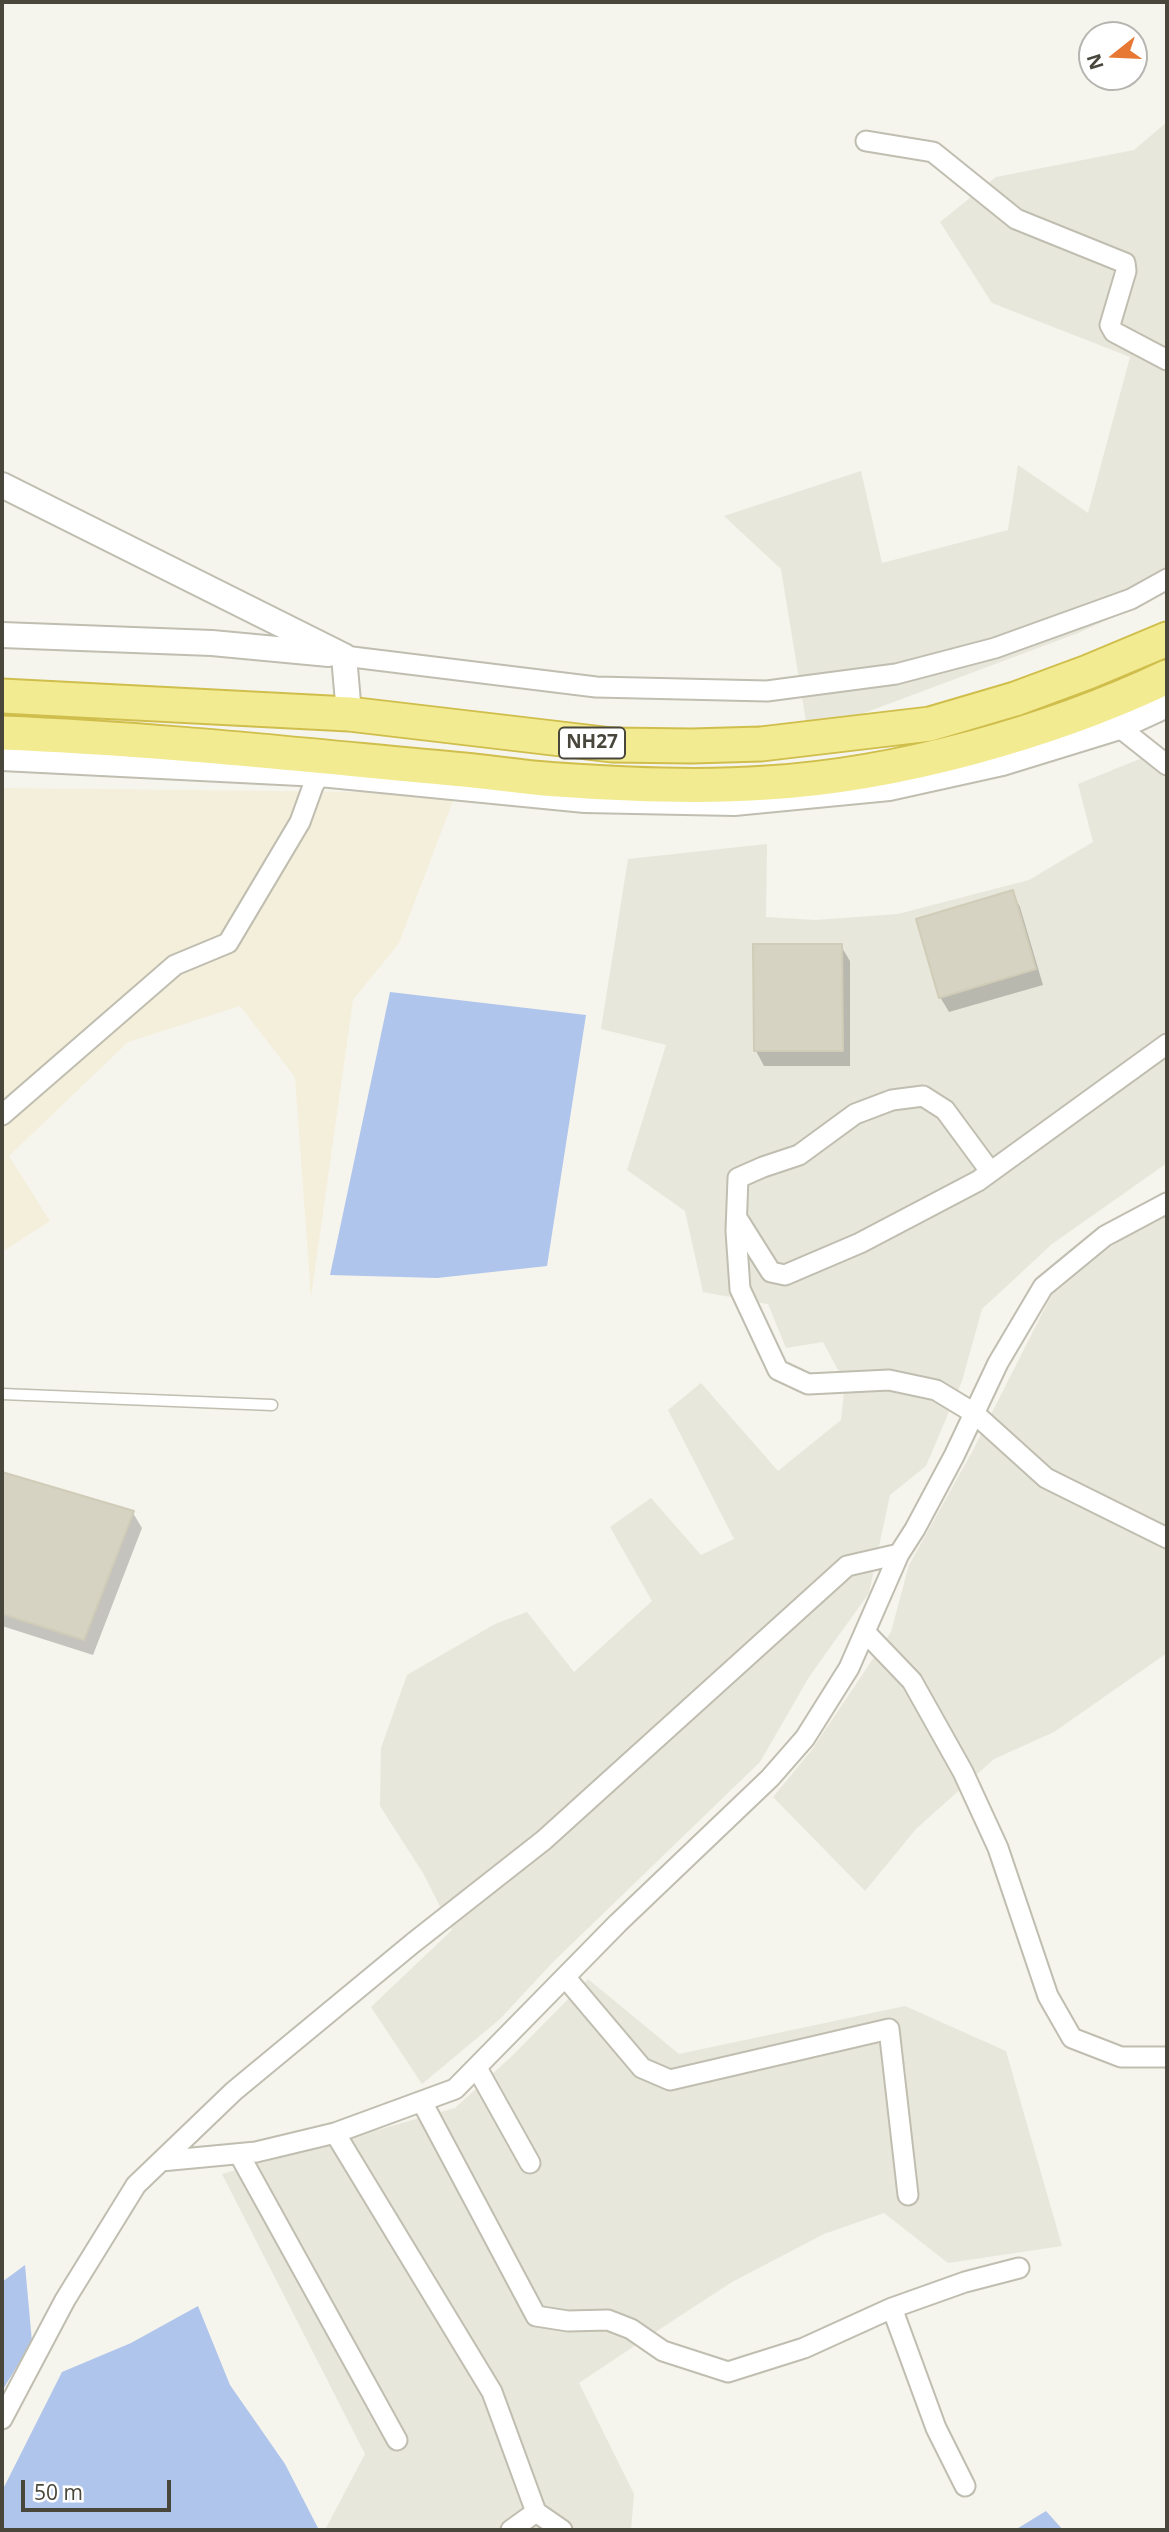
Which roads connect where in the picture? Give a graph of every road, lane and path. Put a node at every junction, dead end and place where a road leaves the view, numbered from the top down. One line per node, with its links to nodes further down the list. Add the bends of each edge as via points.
1 (866, 141): 2 (street, via 933,152 1016,219 1125,263 1110,325 1114,332)
2 (1167, 360)
3 (2, 485): 7 (street)
4 (1167, 579): 7 (street, via 1131,599 995,649 897,674 767,691 596,687)
5 (2, 635): 7 (street, via 212,643)
6 (1167, 639): 11 (highway, NH27, via 1015,699 930,724 789,741 692,747 612,745)
7 (344, 656): 11 (street)
8 (1167, 677): 13 (highway, NH27, via 1073,717 1008,737 904,764 768,783 557,780 181,744)
9 (2, 696): 11 (highway, NH27)
10 (1167, 705): 12 (street)
11 (349, 714)
12 (1119, 727): 15 (street); 16 (street, via 1002,763 889,788 734,803 585,800)
13 (2, 733)
14 (2, 758): 16 (street)
15 (1167, 765)
16 (320, 774): 18 (street, via 300,822 228,943 175,965)
17 (1167, 1044): 19 (street)
18 (2, 1115)
19 (990, 1171): 21 (street, via 860,1243 785,1275 771,1272); 21 (street, via 945,1110 923,1096 892,1100 855,1114 799,1155 738,1178)
20 (1167, 1203): 24 (street, via 1105,1237 1042,1287)
21 (737, 1217): 24 (street, via 740,1289 778,1370 808,1384 901,1382 936,1390)
22 (2, 1394): 23 (lane)
23 (272, 1405)
24 (974, 1413): 25 (street, via 1046,1478); 26 (street)
25 (1167, 1538)
26 (899, 1554): 27 (street); 34 (street, via 847,1566 544,1840 234,2091)
27 (865, 1632): 28 (street, via 849,1668 805,1738 770,1778); 29 (street, via 912,1681 963,1772 998,1847 1048,1996 1072,2038 1121,2057)
28 (565, 1977): 30 (street); 36 (street, via 642,2068 670,2080 889,2029)
29 (1167, 2057)
30 (477, 2068): 31 (street, via 455,2089); 35 (street)
31 (422, 2102): 32 (street); 38 (street, via 536,2316 608,2320 663,2351 728,2372 804,2347)
32 (335, 2133): 33 (street); 42 (street, via 492,2392)
33 (239, 2154): 34 (street); 40 (street)
34 (161, 2161): 39 (street, via 136,2185 65,2300)
35 (530, 2163)
36 (908, 2195)
37 (1019, 2268): 38 (street)
38 (892, 2308): 41 (street, via 936,2428)
39 (2, 2419)
40 (397, 2440)
41 (965, 2486)
42 (537, 2512): 43 (street); 44 (street)
43 (510, 2530)
44 (562, 2530)

